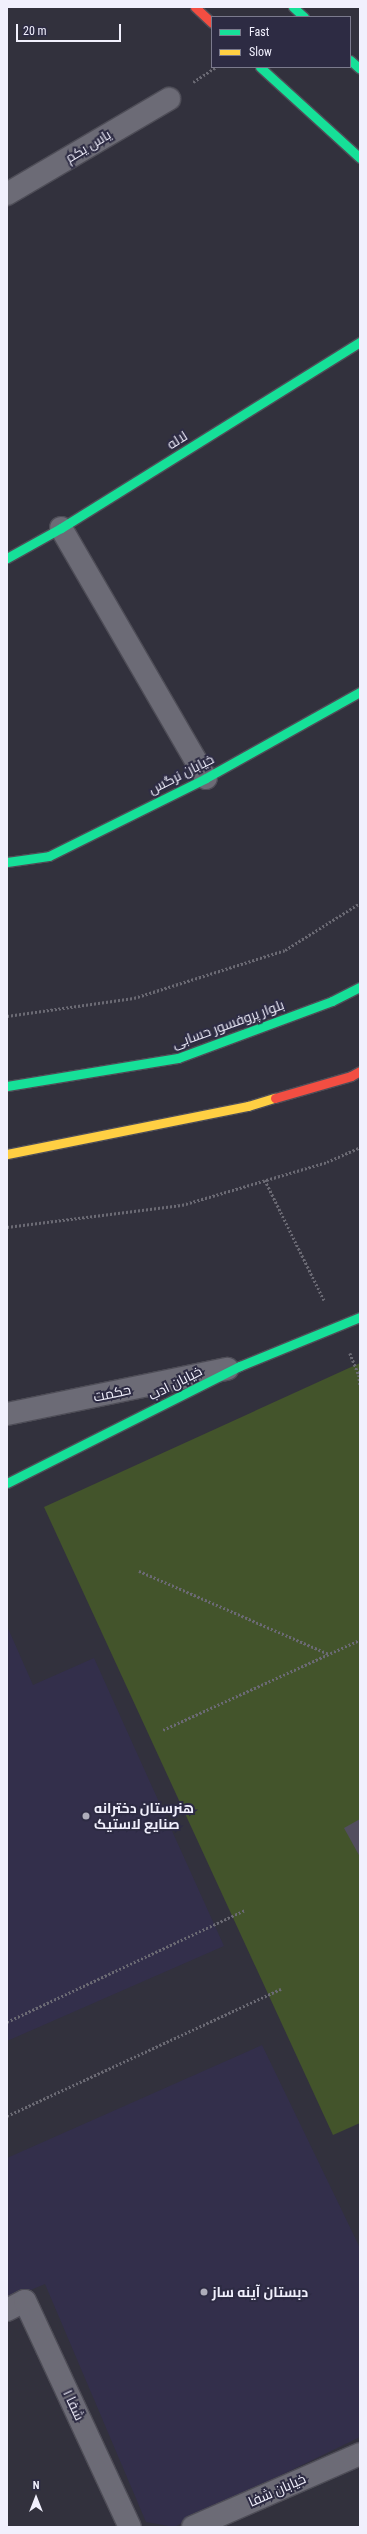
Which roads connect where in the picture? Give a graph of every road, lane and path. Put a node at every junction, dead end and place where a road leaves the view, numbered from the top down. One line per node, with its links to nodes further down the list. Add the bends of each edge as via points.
1 (195, 7): 4 (street)
2 (293, 7): 3 (street)
3 (303, 16)
4 (211, 22)
5 (351, 61): 7 (street)
6 (261, 68): 9 (street)
7 (360, 69)
8 (169, 98): 10 (street, یاس یکم)
9 (360, 158)
10 (7, 194)
11 (360, 342): 12 (street, لاله)
12 (61, 528): 13 (street, لاله); 15 (street)
13 (7, 558)
14 (360, 692): 15 (street, خیابان نرگس)
15 (206, 778): 16 (street, خیابان نرگس, via 49,856)
16 (7, 862)
17 (360, 903): 19 (path, via 285,950 134,998)
18 (360, 987): 21 (street, بلوار پروفسور حسابی, via 332,1001 178,1058)
19 (7, 1016)
20 (360, 1071): 23 (street, via 351,1076 248,1106)
21 (7, 1086)
22 (360, 1147): 24 (path, via 327,1162)
23 (7, 1154)
24 (265, 1180): 25 (path, via 182,1205); 27 (path)
25 (7, 1227)
26 (360, 1317): 27 (street, خیابان ادب)
27 (338, 1326): 28 (street, خیابان ادب); 29 (path, via 359,1375)
28 (240, 1366): 30 (street, حکمت); 31 (street, خیابان ادب)
29 (360, 1385)
30 (7, 1414)
31 (7, 1483)
32 (139, 1571): 34 (path)
33 (360, 1640): 34 (path)
34 (329, 1654): 35 (path)
35 (164, 1730)
36 (245, 1910): 38 (path)
37 (281, 1989): 39 (path)
38 (7, 2022)
39 (7, 2116)
40 (7, 2310): 42 (street, شفا ۱, via 26,2302)
41 (360, 2454): 43 (street, خیابان شفا)
42 (130, 2527)
43 (193, 2527)

